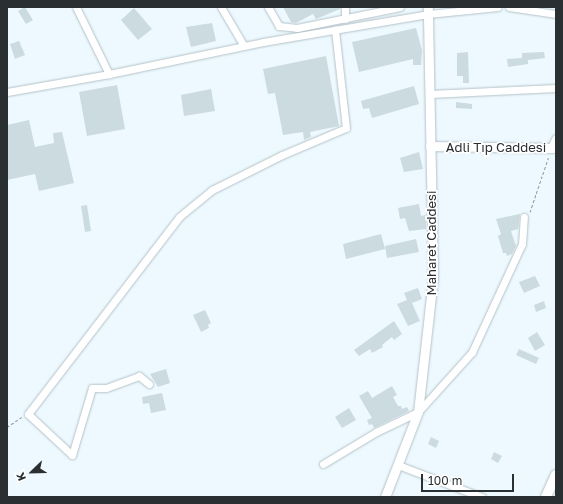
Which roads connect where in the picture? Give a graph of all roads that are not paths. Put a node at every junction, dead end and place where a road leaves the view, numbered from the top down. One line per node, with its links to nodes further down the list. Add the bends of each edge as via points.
1 (76, 7): 13 (street)
2 (221, 7): 12 (street)
3 (268, 7): 10 (street, via 279,26 297,28)
4 (345, 7): 10 (street)
5 (400, 7): 10 (street)
6 (498, 7): 8 (street)
7 (509, 7): 9 (street)
8 (428, 10): 11 (street); 16 (street, Maharet Caddesi)
9 (556, 14)
10 (345, 19)
11 (335, 30): 12 (street); 20 (street, via 346,128 282,155 212,190 179,217 28,414 72,454 92,388 106,388 139,376)
12 (244, 46): 13 (street)
13 (109, 74): 15 (street)
14 (556, 88): 16 (street)
15 (7, 92)
16 (430, 94): 18 (street, Maharet Caddesi)
17 (556, 139): 18 (street, Adli Tıp Caddesi, via 552,148)
18 (430, 146): 21 (street, Maharet Caddesi, via 433,278)
19 (526, 216): 21 (street, via 522,244 472,352)
20 (149, 384)
21 (418, 412): 22 (street, via 376,432); 23 (street, Maharet Caddesi)
22 (324, 464)
23 (398, 465): 25 (street, Maharet Caddesi); 26 (street)
24 (556, 475): 27 (main road)
25 (385, 497)
26 (482, 497)
27 (546, 497)

